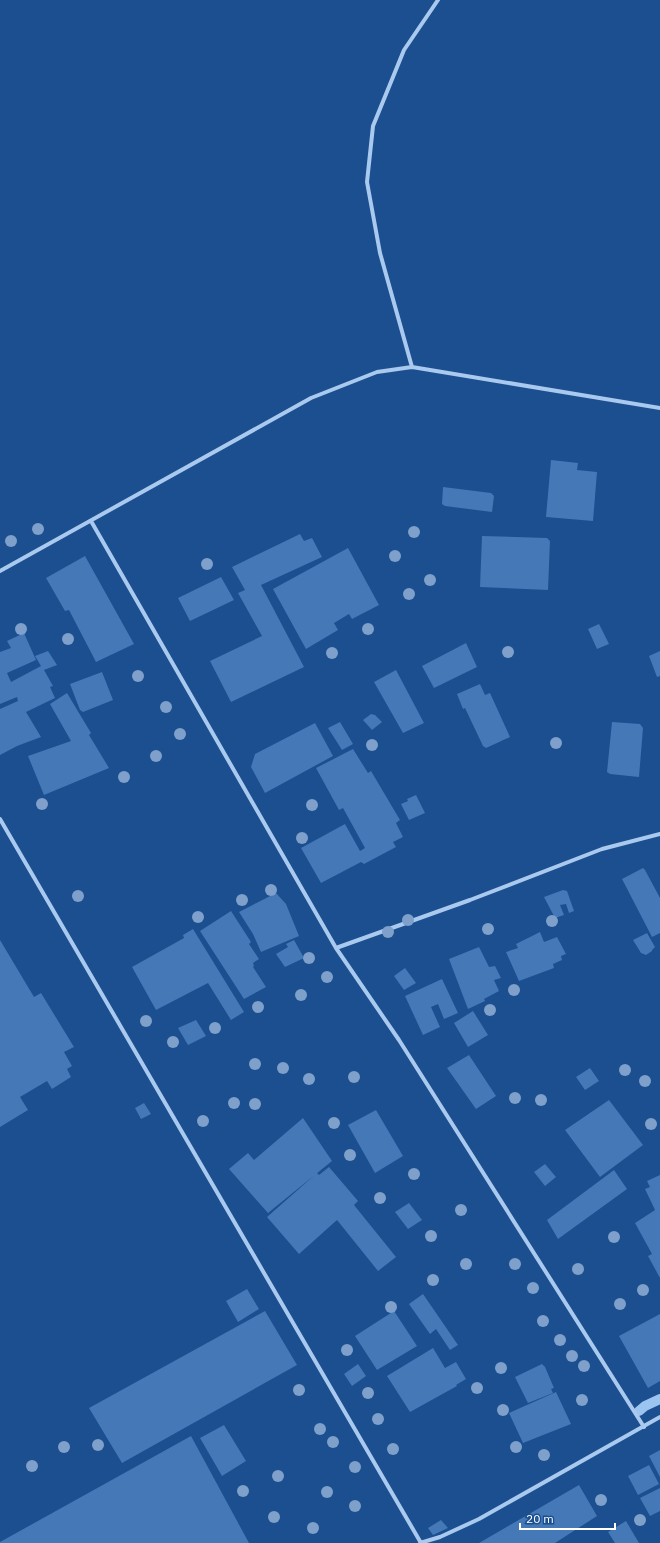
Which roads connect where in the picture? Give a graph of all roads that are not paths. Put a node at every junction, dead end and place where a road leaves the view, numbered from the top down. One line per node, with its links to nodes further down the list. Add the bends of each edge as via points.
1 (438, 0): 2 (street, via 404,50 373,126 367,182 380,253)
2 (412, 367): 3 (street); 4 (street, via 377,372 311,398)
3 (660, 408)
4 (92, 521): 5 (street); 8 (street)
5 (0, 571)
6 (0, 818): 11 (street)
7 (660, 834): 8 (street, via 602,848 470,900)
8 (336, 948): 10 (street, via 400,1040)
9 (660, 1417): 10 (street)
10 (644, 1427): 11 (street, via 479,1519)
11 (421, 1543)

